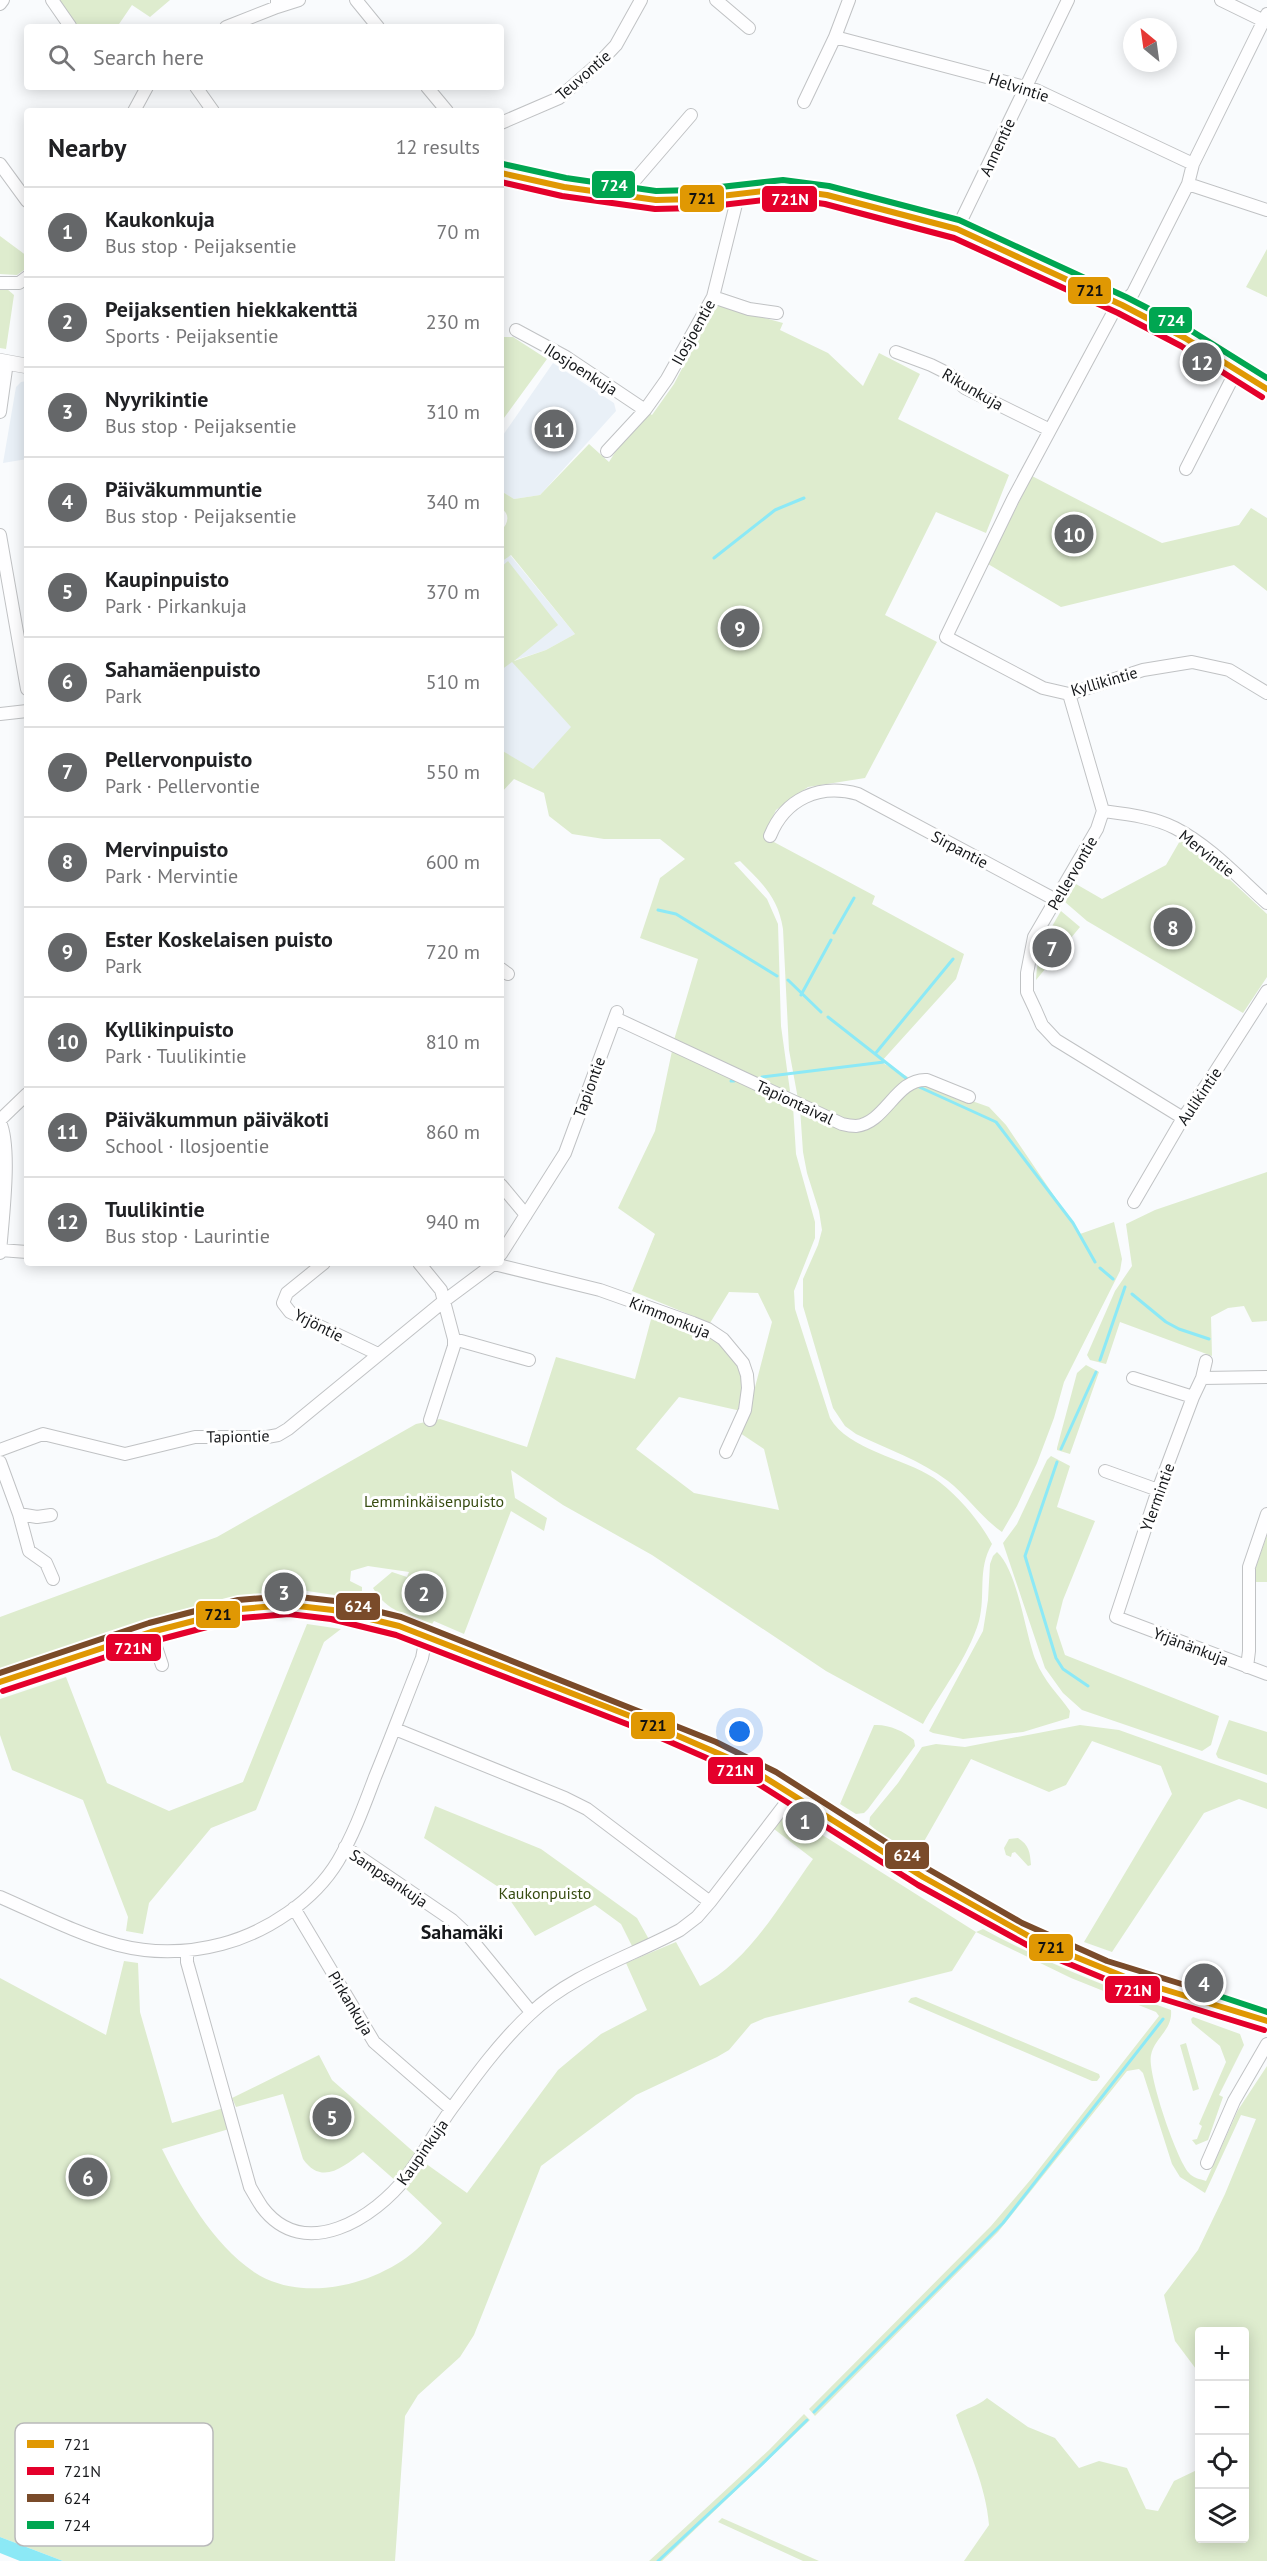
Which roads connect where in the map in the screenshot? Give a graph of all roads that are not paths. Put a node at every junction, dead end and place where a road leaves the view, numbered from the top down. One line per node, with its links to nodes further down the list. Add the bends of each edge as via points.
1 (3, 0): 11 (street)
2 (52, 0): 13 (street)
3 (299, 0): 10 (street)
4 (356, 0): 15 (street)
5 (640, 0): 27 (street, Teuvontie, via 616,45 599,63 559,98)
6 (716, 0): 16 (street)
7 (849, 0): 17 (street)
8 (1068, 0): 18 (street, Annentie)
9 (1221, 0): 12 (street)
10 (277, 3): 14 (street)
11 (0, 4)
12 (1265, 18): 29 (street)
13 (69, 24)
14 (232, 24)
15 (376, 24)
16 (749, 28)
17 (835, 37): 18 (street, Helvintie); 22 (street)
18 (1025, 86): 29 (street, Helvintie); 36 (street, Annentie)
19 (145, 90): 23 (street)
20 (198, 90): 24 (street)
21 (430, 90): 25 (street)
22 (804, 102)
23 (136, 108)
24 (211, 108)
25 (444, 108)
26 (691, 115): 34 (street, via 629,187)
27 (504, 122)
28 (0, 164): 33 (street)
29 (1194, 164): 31 (street)
30 (504, 174): 34 (street)
31 (1188, 184): 35 (street); 40 (street, via 1133,293)
32 (735, 194): 34 (street, via 695,199); 36 (street, via 782,189 827,195); 39 (street, Ilosjoentie, via 736,204)
33 (24, 197)
34 (627, 197)
35 (1267, 210)
36 (957, 228): 40 (street)
37 (24, 280): 38 (street)
38 (0, 283)
39 (713, 297): 41 (street); 48 (street, Ilosjoentie)
40 (1122, 305): 46 (street); 50 (street, via 1114,311)
41 (777, 313)
42 (516, 330): 48 (street, Ilosjoenkuja, via 566,357)
43 (896, 352): 50 (street, Rikunkuja, via 949,374 965,388)
44 (4, 361): 45 (street); 49 (street)
45 (24, 365)
46 (1237, 369): 47 (street); 52 (street)
47 (1267, 389)
48 (645, 410): 51 (street, Ilosjoentie)
49 (0, 412)
50 (1050, 430): 56 (street, Kyllikintie, via 946,637 1043,688)
51 (607, 451)
52 (1186, 469)
53 (0, 536): 54 (street)
54 (23, 648)
55 (1267, 693): 56 (street, Kyllikintie, via 1229,670 1192,662 1143,670)
56 (1068, 694): 59 (street)
57 (24, 711): 58 (street)
58 (0, 714)
59 (1103, 811): 61 (street, Pellervontie, via 1098,830); 62 (street, Mervintie, via 1173,826 1202,844)
60 (770, 836): 61 (street, Sirpantie, via 779,817 804,796 825,790 864,794)
61 (1056, 900): 67 (street, Pellervontie, via 1034,937 1027,973 1027,992 1042,1025 1056,1040)
62 (1267, 903)
63 (1267, 991): 67 (street, Aulikintie)
64 (617, 1014): 66 (street, Tapiontaival, via 842,1124 857,1126 869,1120 911,1083 920,1080); 72 (street, Tapiontie, via 565,1153)
65 (24, 1097): 68 (street)
66 (969, 1097)
67 (1183, 1118): 71 (street, Aulikintie)
68 (0, 1121): 69 (street, via 4,1131)
69 (2, 1173): 74 (street)
70 (504, 1189): 72 (street)
71 (1134, 1202)
72 (526, 1215): 73 (street, Tapiontie)
73 (504, 1249)
74 (0, 1251): 75 (street)
75 (24, 1252)
76 (504, 1262): 91 (street, Kimmonkuja, via 600,1290 693,1323 723,1339 743,1363 748,1388 745,1410)
77 (320, 1266): 82 (street, Yrjöntie, via 287,1293 283,1303 290,1312)
78 (421, 1266): 80 (street, via 441,1290)
79 (489, 1266): 80 (street, Tapiontie)
80 (444, 1301): 81 (street); 82 (street, Tapiontie)
81 (454, 1339): 83 (street); 89 (street)
82 (378, 1354): 90 (street, Tapiontie, via 278,1435 195,1437 125,1454 43,1434)
83 (529, 1360)
84 (1206, 1361): 87 (street, Ylermintie)
85 (1267, 1377): 87 (street)
86 (1133, 1378): 88 (street)
87 (1202, 1378): 88 (street, Ylermintie)
88 (1193, 1397): 94 (street, Ylermintie)
89 (430, 1420)
90 (0, 1450)
91 (726, 1452)
92 (0, 1462): 95 (street)
93 (1105, 1471): 94 (street)
94 (1158, 1490): 99 (street, Ylermintie)
95 (19, 1514): 97 (street); 98 (street, via 29,1551 46,1563)
96 (1267, 1514): 103 (street, via 1249,1567)
97 (51, 1515)
98 (53, 1579)
99 (1116, 1617): 103 (street, Yrjänänkuja)
100 (151, 1632): 101 (street, via 218,1612 289,1605 333,1610 399,1626); 102 (street); 105 (street)
101 (426, 1637): 106 (street); 107 (street, via 712,1750)
102 (162, 1665)
103 (1246, 1667): 104 (street, Yrjänänkuja)
104 (1267, 1674)
105 (0, 1682)
106 (395, 1729): 108 (street); 110 (street, via 587,1809)
107 (793, 1794): 110 (street, Kaupinkuja); 114 (street, via 923,1877 1041,1942 1130,1979)
108 (345, 1847): 111 (street, via 337,1863); 113 (street, Sampsankuja, via 452,1920)
109 (0, 1897): 112 (street, via 118,1945)
110 (710, 1902): 113 (street, Kaupinkuja, via 680,1930 564,1988)
111 (294, 1908): 112 (street, via 252,1934); 116 (street, Pirkankuja, via 375,2042)
112 (187, 1951): 116 (street, Kaupinkuja, via 250,2187 278,2222 311,2234 329,2232 371,2213 407,2176)
113 (531, 2012): 116 (street, Kaupinkuja, via 500,2044)
114 (1267, 2021)
115 (1267, 2044): 117 (street, via 1234,2101)
116 (451, 2109)
117 (1207, 2163)

